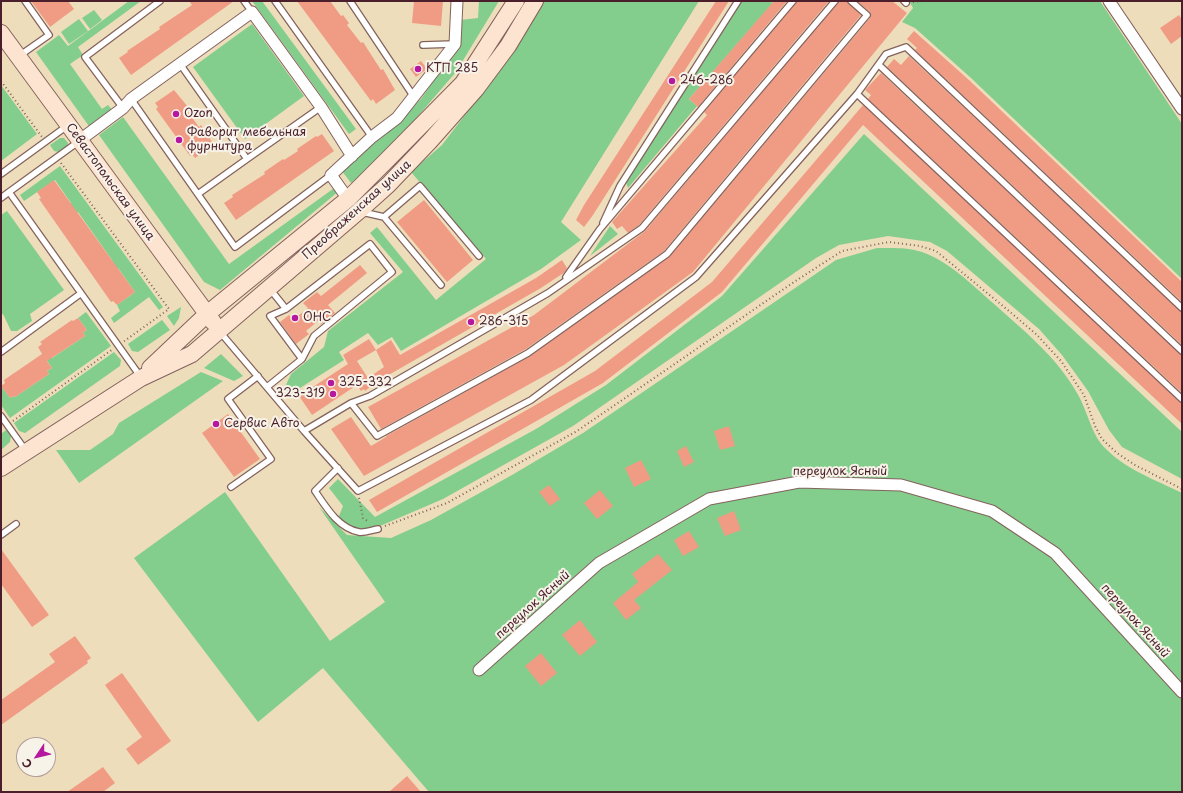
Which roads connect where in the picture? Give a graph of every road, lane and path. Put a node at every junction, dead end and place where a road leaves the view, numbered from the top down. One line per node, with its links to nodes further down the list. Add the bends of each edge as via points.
1 (24, 1): 18 (lane, via 49,35)
2 (160, 1): 26 (lane, via 85,57)
3 (244, 1): 14 (lane)
4 (275, 1): 29 (lane)
5 (350, 1): 23 (lane)
6 (457, 1): 16 (street)
7 (516, 1): 40 (main road, Преображенская улица, via 463,83)
8 (535, 1): 40 (main road, Преображенская улица, via 508,46 476,89 399,174)
9 (738, 1): 42 (lane, via 620,186)
10 (793, 1): 42 (lane)
11 (836, 1): 44 (lane, via 642,228)
12 (851, 1): 60 (lane, via 867,15 667,254 528,353 377,436)
13 (1109, 1): 27 (street)
14 (252, 12): 19 (street); 25 (street)
15 (1, 33): 18 (main road, Севастопольская улица)
16 (455, 44): 17 (lane); 23 (street)
17 (423, 45)
18 (18, 57): 28 (main road, Севастопольская улица)
19 (180, 64): 24 (street); 34 (lane)
20 (878, 65): 22 (lane); 48 (lane, via 886,54 906,47); 53 (lane)
21 (1, 81): 31 (path)
22 (857, 94): 59 (lane); 69 (lane, via 696,278 531,400)
23 (414, 97): 29 (street, via 397,118)
24 (131, 99): 26 (street); 38 (lane)
25 (321, 107): 32 (street); 34 (lane)
26 (123, 108): 30 (street)
27 (1182, 109)
28 (69, 125): 30 (main road, Севастопольская улица); 31 (lane)
29 (372, 137): 32 (street)
30 (80, 140): 33 (lane); 50 (main road, Севастопольская улица)
31 (46, 142): 35 (lane)
32 (352, 156): 36 (street)
33 (57, 157): 37 (lane); 52 (path, via 169,309)
34 (247, 159): 38 (lane)
35 (1, 174)
36 (332, 175): 38 (lane, via 235,247); 40 (street)
37 (9, 192): 39 (lane); 47 (lane)
38 (198, 194)
39 (1, 198)
40 (354, 205): 41 (lane); 46 (main road, Преображенская улица); 50 (main road, Преображенская улица)
41 (384, 217): 43 (lane, via 420,186); 45 (lane)
42 (600, 229): 44 (lane)
43 (479, 256)
44 (564, 281): 60 (lane, via 548,293 377,392)
45 (441, 285)
46 (270, 288): 49 (lane); 51 (main road, Преображенская улица)
47 (80, 294): 52 (lane); 54 (lane)
48 (1182, 308)
49 (286, 309): 55 (lane, via 270,316); 55 (lane, via 370,244 392,272 314,336)
50 (207, 314): 51 (main road, Севастопольская улица); 57 (main road, Преображенская улица)
51 (220, 332): 56 (lane); 57 (main road, Преображенская улица, via 192,354)
52 (118, 346): 57 (lane); 62 (path)
53 (1182, 351)
54 (1, 352)
55 (302, 359): 58 (lane)
56 (258, 376): 58 (lane); 67 (lane, via 228,399 271,459)
57 (141, 378): 64 (main road, Преображенская улица)
58 (267, 387): 63 (lane)
59 (1182, 399)
60 (351, 403): 63 (lane)
61 (1, 416): 62 (lane)
62 (7, 425): 64 (lane)
63 (304, 431): 66 (lane)
64 (26, 451): 65 (main road, Преображенская улица)
65 (1, 468)
66 (338, 468): 69 (lane); 71 (lane, via 315,491 330,514 343,525 359,532)
67 (231, 487)
68 (1182, 489): 71 (path, via 1134,464 1102,439 1084,395 1061,361 1037,335 1009,311 936,251 889,242 842,251 577,431 447,503)
69 (358, 491): 71 (path, via 363,518)
70 (16, 524): 72 (lane)
71 (378, 529)
72 (1, 535)
73 (479, 670): 74 (street, переулок Ясный, via 599,563 709,499 799,482 901,485 992,511 1055,553)
74 (1182, 692)

